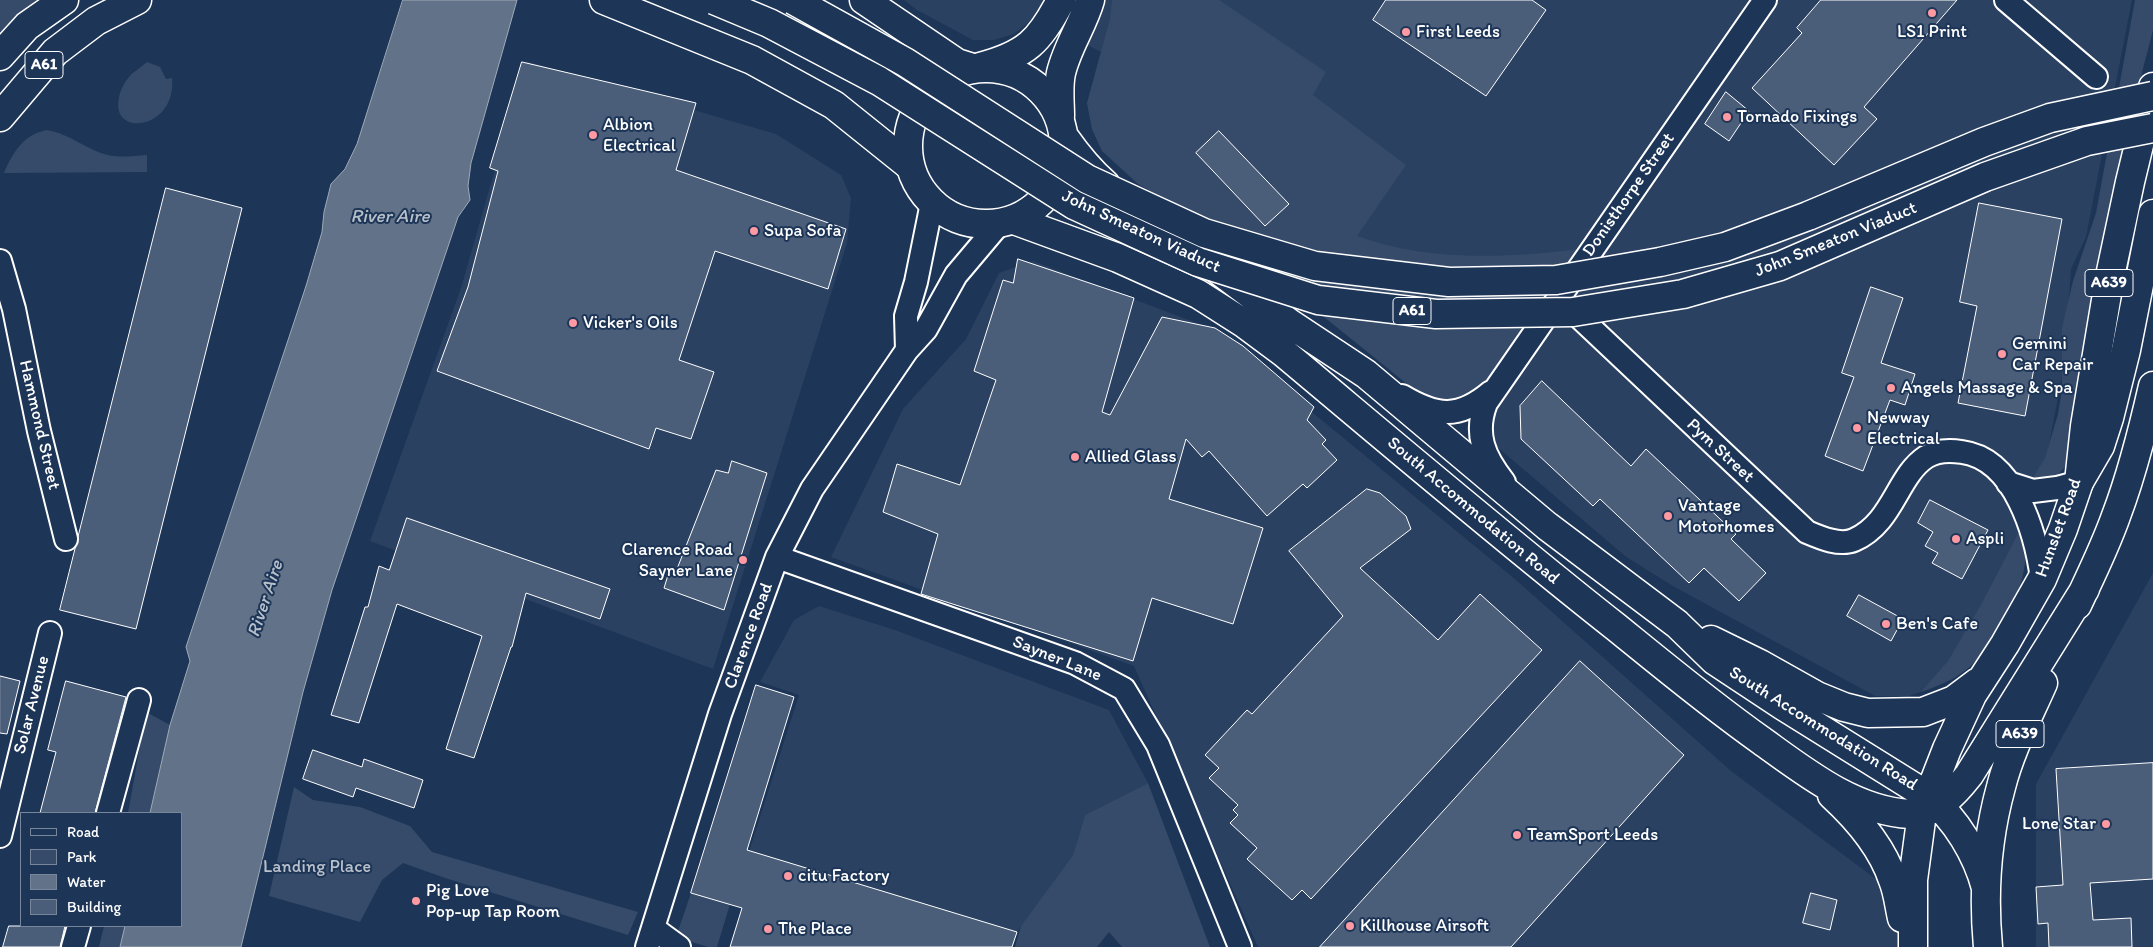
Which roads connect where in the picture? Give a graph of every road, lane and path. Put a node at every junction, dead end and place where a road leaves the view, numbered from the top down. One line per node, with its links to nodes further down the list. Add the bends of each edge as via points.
1 (64, 0): 11 (main road, via 27,26)
2 (137, 0): 16 (main road, A61, via 96,21 55,52)
3 (604, 0): 19 (main road, via 752,60 834,105)
4 (714, 0): 18 (main road, John Smeaton Viaduct / A61, bridge, via 769,23 879,81 1074,205 1198,262 1318,300 1436,314 1573,312 1683,294 1780,266 1985,177 2078,144)
5 (792, 0): 15 (main road, John Smeaton Viaduct / A61, bridge, via 904,62 1087,179 1204,233 1314,266 1449,282 1556,280 1725,247 2050,118)
6 (864, 0): 12 (main road, via 957,63)
7 (1061, 0): 12 (main road, via 1041,36 1001,62)
8 (1090, 0): 17 (main road, via 1060,74)
9 (1765, 0): 24 (street, Donisthorpe Street)
10 (2006, 0): 13 (street)
11 (0, 56)
12 (977, 68): 17 (main road, South Accommodation Road, via 999,68 1026,78 1048,96); 19 (main road, South Accommodation Road, via 962,70 940,82 923,98 912,120 908,142)
13 (2096, 77)
14 (2153, 86): 31 (main road, Hunslet Road / A639, via 2110,276)
15 (2153, 96)
16 (0, 117)
17 (1062, 127): 22 (main road, via 1064,159 1055,185 1044,201); 27 (main road, South Accommodation Road, via 1092,173 1126,201 1289,323)
18 (2153, 128)
19 (910, 166): 20 (main road, South Accommodation Road, via 920,188)
20 (932, 203): 22 (main road, South Accommodation Road, via 949,215 973,224); 26 (street, via 906,316)
21 (2153, 214): 31 (main road, via 2109,418 2100,446)
22 (1006, 222): 26 (street, Clarence Road, via 956,275 926,329); 41 (main road, South Accommodation Road, via 1118,258 1198,294 1245,324 1726,716)
23 (0, 261): 25 (street, Hammond Street)
24 (1558, 297): 29 (street, Donisthorpe Street); 30 (street, Pym Street, via 1807,532 1828,541 1853,540 1874,527 1889,510 1909,475 1925,458 1947,450 1972,453)
25 (7, 305): 33 (street, Hammond Street)
26 (907, 350): 34 (street, Clarence Road, via 812,489)
27 (1366, 374): 29 (street, Donisthorpe Street, via 1410,402 1445,413 1469,408); 32 (main road, South Accommodation Road)
28 (2153, 386): 36 (main road, A639, via 2136,458 2117,515)
29 (1494, 390): 32 (street, Donisthorpe Street, via 1481,415 1482,447 1497,474)
30 (2008, 482): 31 (street, Pym Street, via 2033,491); 35 (street, Pym Street, via 2032,533)
31 (2079, 482): 35 (main road, Hunslet Road / A639)
32 (1528, 510): 37 (main road, South Accommodation Road)
33 (66, 540)
34 (778, 557): 47 (street, Clarence Road, via 720,714); 50 (street, Sayner Lane, via 1075,663 1124,689 1158,746)
35 (2042, 579): 39 (main road, Hunslet Road / A639)
36 (2084, 589): 42 (main road, via 1969,775 1959,788); 45 (main road, A639, via 2016,743 2001,786 1988,857)
37 (1677, 624): 39 (main road, via 1817,696 1868,713 1923,712 1954,700); 42 (main road, South Accommodation Road, via 1714,660)
38 (50, 633): 44 (street, Solar Avenue)
39 (1981, 680): 42 (main road, Hunslet Road / A639, via 1947,749)
40 (139, 700): 43 (street)
41 (1810, 776): 42 (main road, South Accommodation Road, via 1857,801 1893,812); 51 (main road, via 1849,811 1883,857 1894,881)
42 (1930, 805): 45 (main road, via 1961,833 1976,859); 52 (main road, Hunslet Road / A639, via 1913,880)
43 (108, 812)
44 (0, 836)
45 (1986, 888): 53 (main road, A639)
46 (79, 927): 48 (street)
47 (650, 938): 49 (street)
48 (74, 947)
49 (679, 947)
50 (1240, 947)
51 (1909, 947)
52 (1913, 947)
53 (1988, 947)

